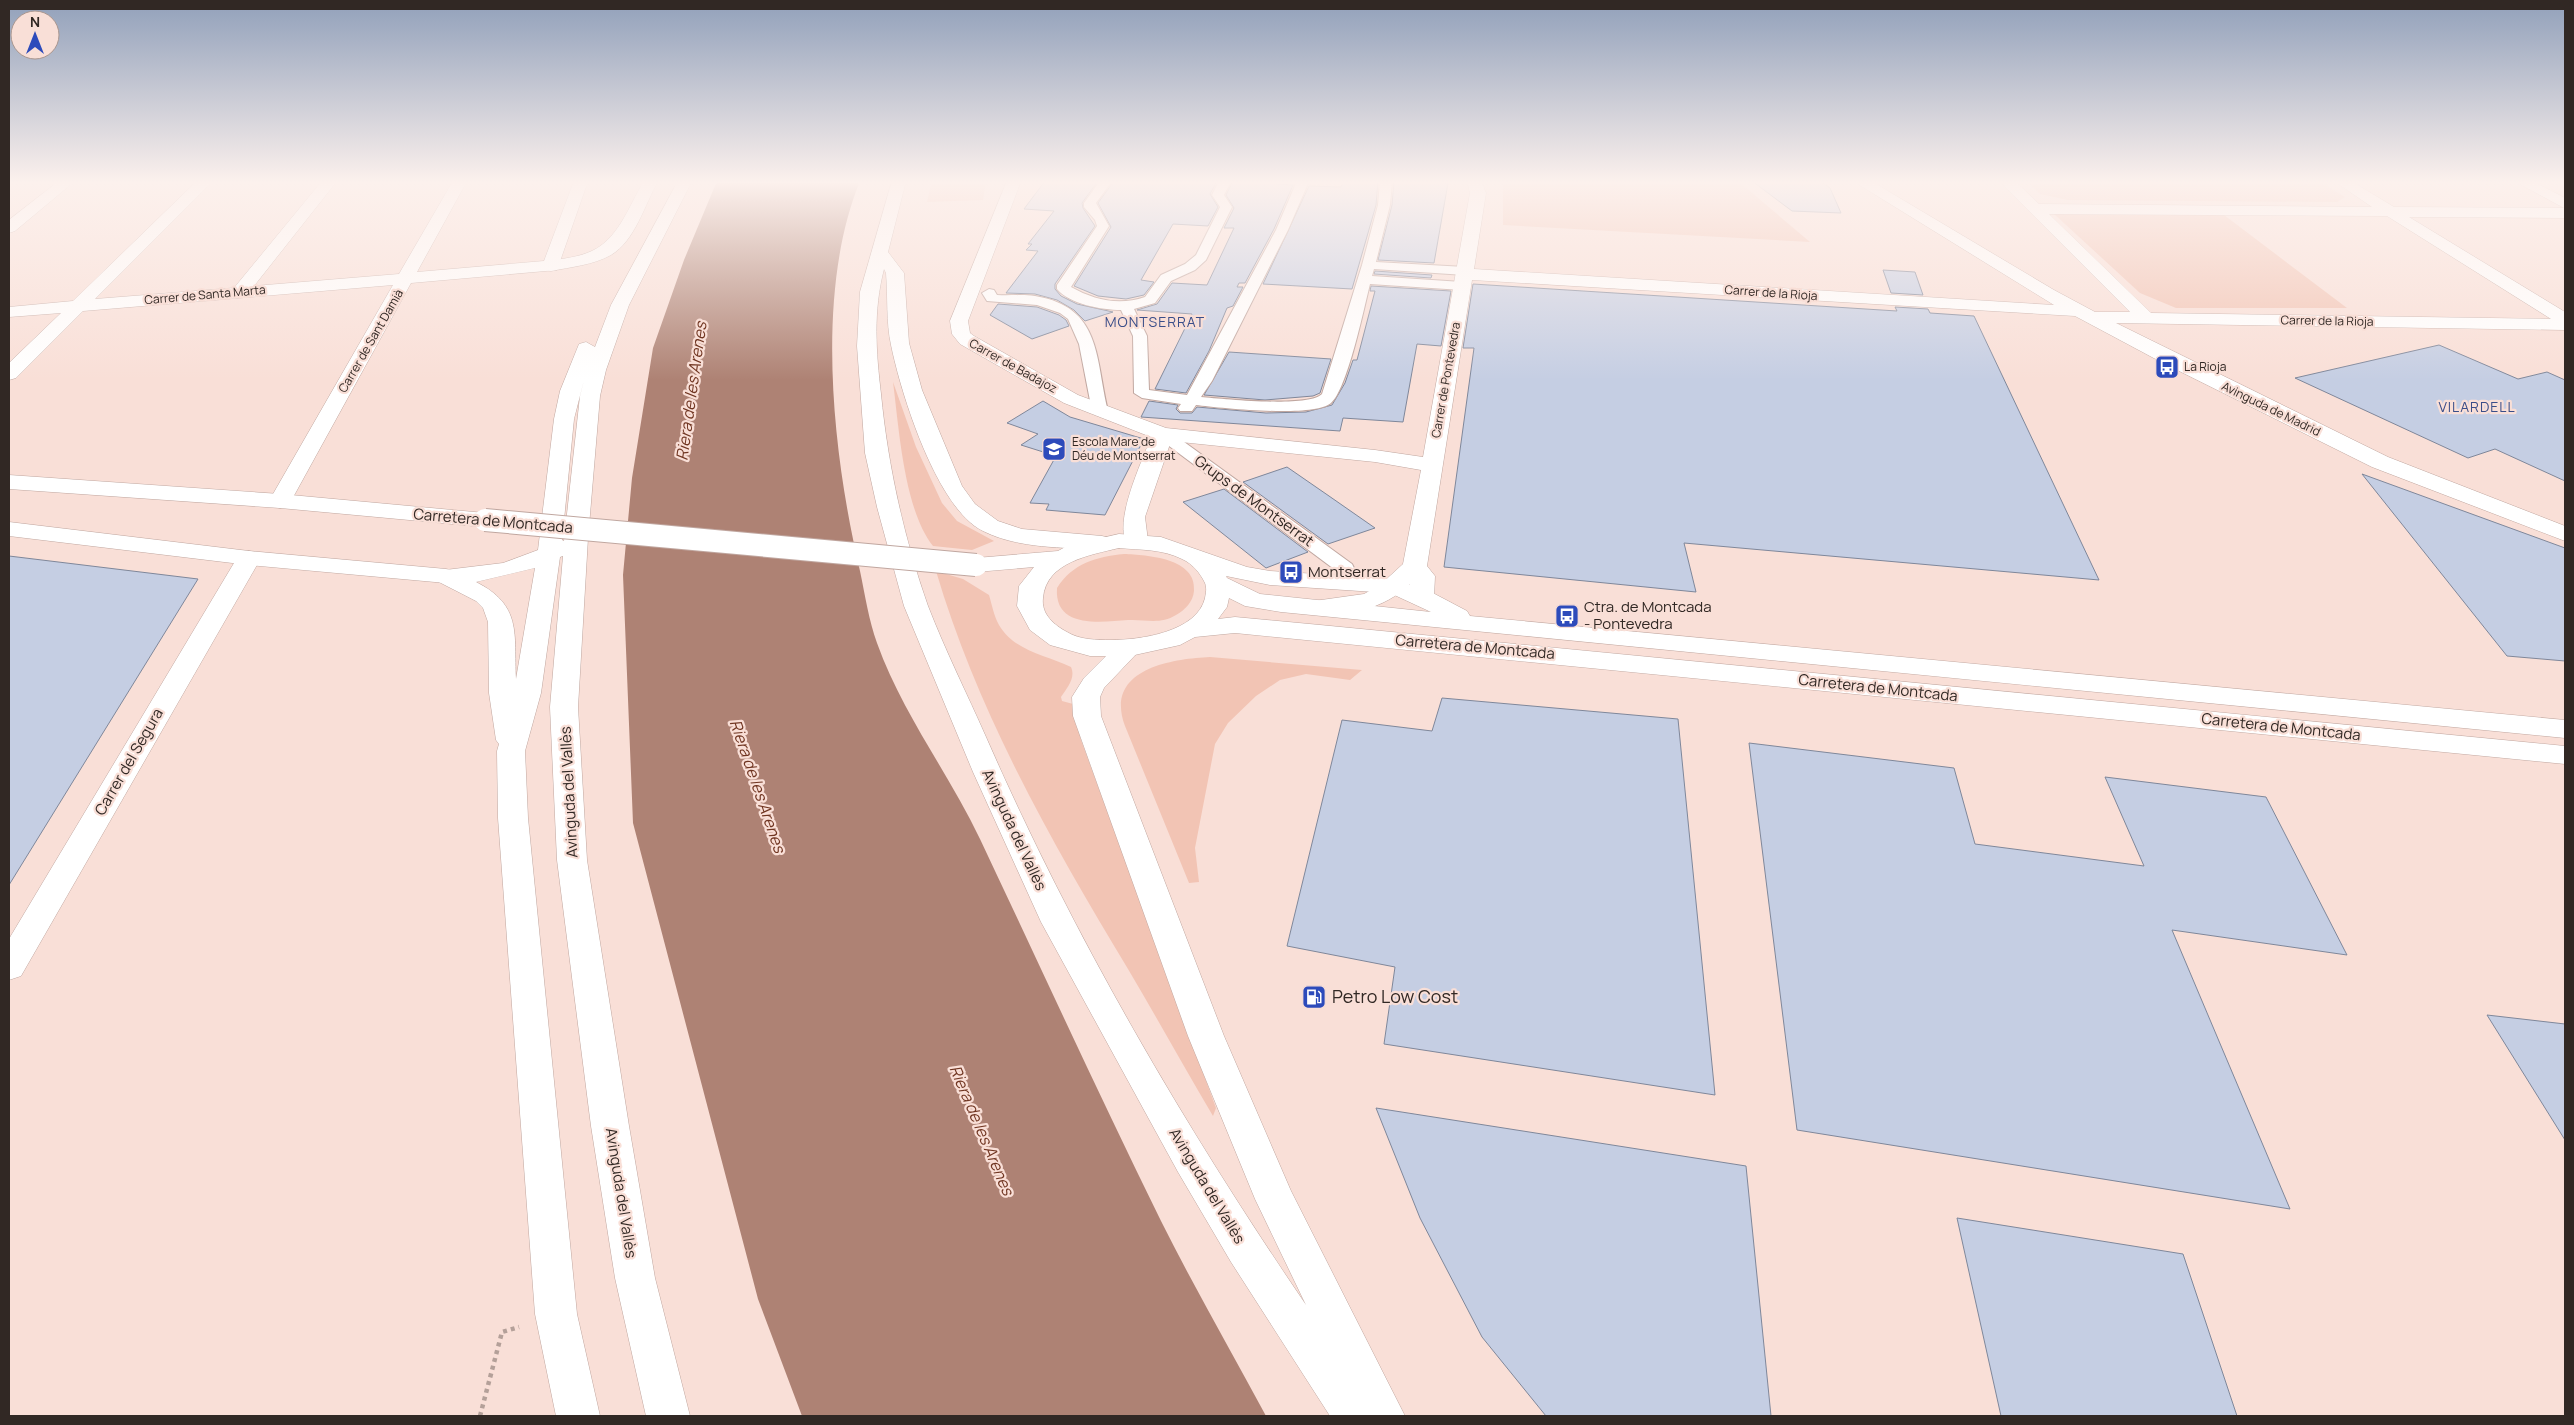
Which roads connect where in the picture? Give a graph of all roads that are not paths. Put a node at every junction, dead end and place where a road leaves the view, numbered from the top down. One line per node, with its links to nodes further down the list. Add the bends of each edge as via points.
1 (139, 248): 30 (street)
2 (276, 248): 26 (street)
3 (422, 248): 23 (street, Carrer de Sant Damià)
4 (558, 248): 20 (street)
5 (609, 248): 20 (street, via 586,258)
6 (632, 248): 21 (street, Avinguda del Vallès)
7 (637, 248): 21 (street, Avinguda del Vallès)
8 (881, 248): 18 (street, Avinguda del Vallès)
9 (987, 248): 27 (street, Carrer de Badajoz)
10 (1089, 248): 25 (street, via 1064,285)
11 (1206, 248): 29 (street, via 1190,267 1166,278 1150,300)
12 (1273, 248): 37 (street)
13 (1373, 248): 19 (street)
14 (1470, 248): 22 (street, Carrer de Pontevedra)
15 (1972, 248): 32 (street, Avinguda de Madrid)
16 (2074, 248): 33 (street)
17 (2449, 248): 34 (street)
18 (880, 253): 46 (street, via 895,273 900,343 912,390 951,486 967,508 990,526 1019,536); 69 (street, Avinguda del Vallès, via 869,292 866,346 871,408 876,453 888,507 916,606 987,772 1057,922 1235,1233)
19 (1369, 265): 22 (street); 24 (street)
20 (551, 266): 21 (street, via 578,264); 23 (street, Carrer de Santa Marta)
21 (621, 270): 47 (street, Avinguda del Vallès, via 590,396); 47 (street, Avinguda del Vallès, via 603,302 570,391 564,419)
22 (1464, 277): 24 (street); 32 (street, Carrer de la Rioja); 40 (street, Carrer de Pontevedra)
23 (407, 278): 26 (street, Carrer de Santa Marta); 42 (street, Carrer de Sant Damià)
24 (1365, 280): 37 (street, via 1328,398 1307,406)
25 (1067, 290): 28 (street); 29 (street, via 1100,303)
26 (240, 292): 30 (street, Carrer de Santa Marta)
27 (969, 293): 28 (street); 38 (street, Carrer de Badajoz, via 959,321 961,334 966,340 1071,399)
28 (989, 293): 38 (street, via 992,298 1046,303 1077,320 1087,339)
29 (1125, 306): 37 (street, via 1133,315 1142,340 1142,393)
30 (79, 307): 31 (street, Carrer de Santa Marta); 36 (street)
31 (9, 312)
32 (2084, 314): 33 (street, Carrer de la Rioja); 44 (street, Avinguda de Madrid, via 2380,462)
33 (2146, 318): 35 (street, Carrer de la Rioja)
34 (2565, 320)
35 (2565, 325)
36 (9, 374)
37 (1189, 404)
38 (1100, 411): 39 (street, Carrer de Badajoz)
39 (1163, 434): 40 (street, Carrer de Badajoz); 45 (street, via 1134,517); 53 (street, Grups de Montserrat)
40 (1432, 465): 52 (street, Carrer de Pontevedra)
41 (9, 482): 42 (street, Carretera de Montcada)
42 (280, 501): 51 (street, Carretera de Montcada, bridge)
43 (9, 530): 48 (street)
44 (2565, 534)
45 (1136, 541): 46 (street); 50 (street, via 1174,546)
46 (1102, 543): 49 (street)
47 (562, 546): 54 (street, via 500,573); 64 (street, Avinguda del Vallès); 68 (street, Avinguda del Vallès, via 564,707 572,860 635,1278)
48 (249, 558): 54 (street); 66 (street, Carrer del Segura)
49 (1058, 558): 51 (street, Carretera de Montcada); 58 (street, via 1035,578)
50 (1203, 560): 55 (street); 56 (street, Carretera de Montcada, via 1242,574 1270,578)
51 (976, 565): 58 (street, Carretera de Montcada, via 1014,584)
52 (1415, 567): 56 (street); 57 (street, Carrer de Pontevedra, via 1423,576)
53 (1345, 568)
54 (446, 576): 64 (street, via 484,596 494,606 501,622 502,693)
55 (1220, 584): 59 (street, Carretera de Montcada, via 1254,601); 61 (street, via 1215,608)
56 (1394, 586): 57 (street, Carretera de Montcada); 59 (street, via 1371,600)
57 (1422, 597): 60 (street, Carretera de Montcada, via 1456,616)
58 (1027, 601): 62 (street, via 1031,615 1041,627 1058,638 1102,649)
59 (1312, 608): 60 (street, Carretera de Montcada)
60 (1480, 624): 63 (street, Carretera de Montcada)
61 (1192, 630): 62 (street, via 1152,645); 65 (street, Carretera de Montcada, via 1235,625)
62 (1128, 648): 70 (street, via 1092,684 1086,698 1088,716 1214,1054 1275,1199)
63 (2565, 729)
64 (511, 751): 67 (street, Avinguda del Vallès, via 513,818 556,1314)
65 (2565, 754)
66 (9, 967)
67 (578, 1416)
68 (668, 1416)
69 (1356, 1416)
70 (1383, 1416)

